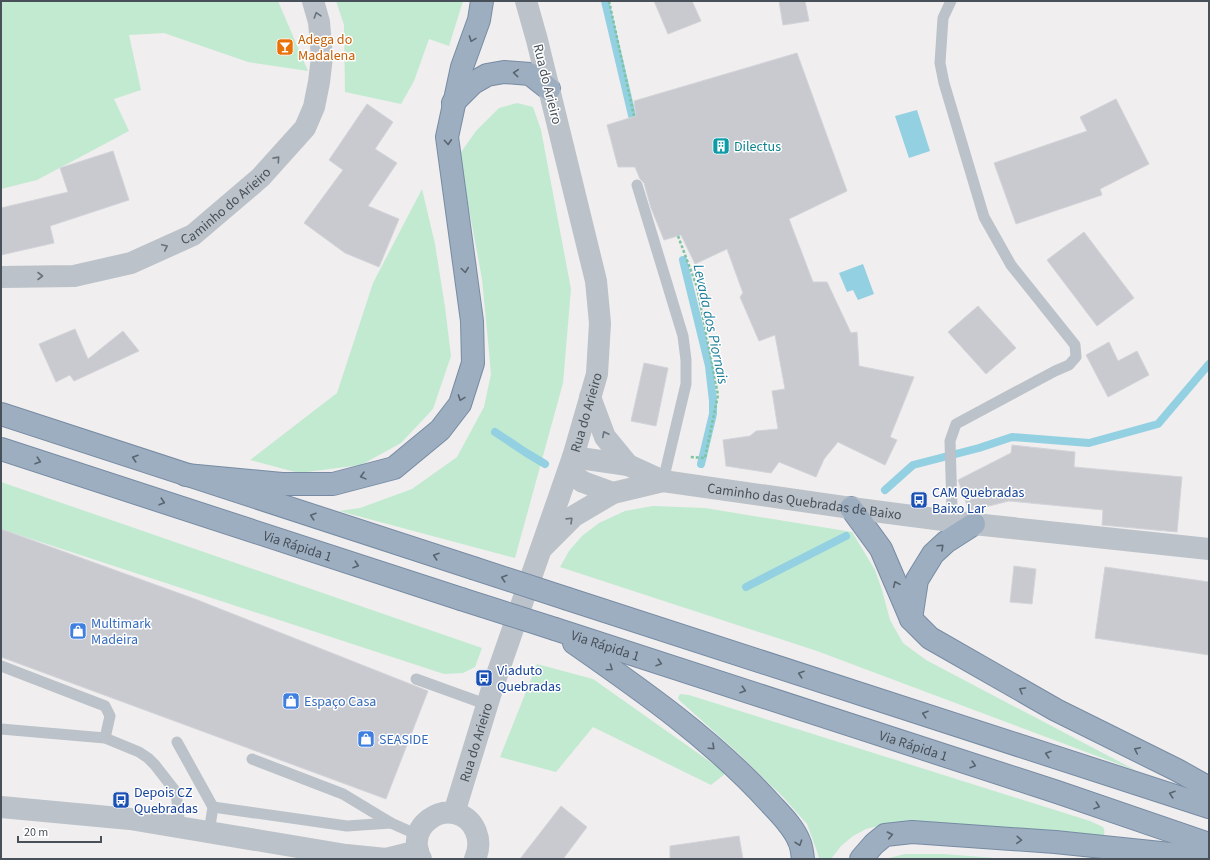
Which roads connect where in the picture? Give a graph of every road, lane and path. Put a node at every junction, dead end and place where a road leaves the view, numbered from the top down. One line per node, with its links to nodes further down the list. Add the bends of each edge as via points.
1 (313, 1): 10 (street, Caminho do Arieiro, one-way to 1, via 74,276 132,263 193,235 261,177 305,128 314,107 322,57 319,22)
2 (482, 1): 7 (highway, one-way to 7, via 479,20 462,67)
3 (526, 1): 6 (street, Rua do Arieiro)
4 (609, 1): 8 (path)
5 (951, 1): 20 (lane, via 944,18 940,63 984,217 1011,265 1076,345 1076,357 1069,365 956,424 950,441)
6 (549, 90): 7 (highway, one-way to 7, via 530,74 504,72 487,75); 11 (street, Rua do Arieiro, via 596,281 600,323 597,374)
7 (453, 103): 16 (highway, one-way to 16, via 447,137 472,322 473,363 460,404 440,430 394,468 333,484 282,484)
8 (634, 116)
9 (637, 185): 17 (lane, via 683,336 686,360 686,384)
10 (1, 277)
11 (590, 398): 14 (street, Rua do Arieiro); 15 (street, Caminho das Quebradas de Baixo, one-way to 11, via 605,437)
12 (1, 414): 16 (highway, one-way to 12)
13 (1, 449): 25 (highway, Via Rápida 1, one-way to 25, bridge)
14 (570, 465): 15 (street, Caminho das Quebradas de Baixo); 18 (street, via 584,482); 22 (street, Rua do Arieiro)
15 (628, 465): 17 (street, Caminho das Quebradas de Baixo)
16 (186, 474): 36 (highway, one-way to 16, bridge)
17 (663, 481): 18 (street, Caminho das Quebradas de Baixo); 19 (street, Caminho das Quebradas de Baixo)
18 (613, 493): 22 (street, Caminho das Quebradas de Baixo, one-way to 18, via 574,516)
19 (850, 508): 20 (street, Caminho das Quebradas de Baixo); 24 (highway, one-way to 19, via 881,549)
20 (951, 520): 21 (street, Caminho das Quebradas de Baixo)
21 (974, 524): 23 (street, Caminho das Quebradas de Baixo); 24 (highway, one-way to 21, via 917,580 933,554 946,542)
22 (542, 548): 28 (street, Rua do Arieiro)
23 (1209, 549)
24 (911, 619): 33 (highway, one-way to 24, via 1050,706 930,638)
25 (555, 629): 41 (highway, Via Rápida 1, one-way to 41); 45 (highway, one-way to 45, via 644,692 709,744 760,792 791,826 800,841)
26 (1, 666): 30 (lane, via 105,706 110,716)
27 (416, 679): 28 (lane)
28 (488, 705): 37 (street, Rua do Arieiro)
29 (1, 729): 30 (lane)
30 (105, 738): 39 (lane, via 139,752 155,766 176,792)
31 (177, 742): 35 (lane)
32 (252, 759): 38 (lane, via 343,794)
33 (1209, 788)
34 (1, 807): 39 (street, via 130,819)
35 (213, 807): 38 (lane, via 347,826); 40 (lane)
36 (1209, 807)
37 (454, 813): 42 (street, via 433,816 425,823 420,831); 44 (street, via 471,823 477,832 479,842)
38 (391, 823): 42 (lane)
39 (180, 827): 40 (street)
40 (209, 832): 42 (street, via 346,855 386,859)
41 (1209, 844)
42 (419, 848)
43 (1209, 858): 46 (highway, one-way to 43, via 885,835 912,832 1055,842)
44 (475, 859)
45 (803, 859)
46 (861, 859)

